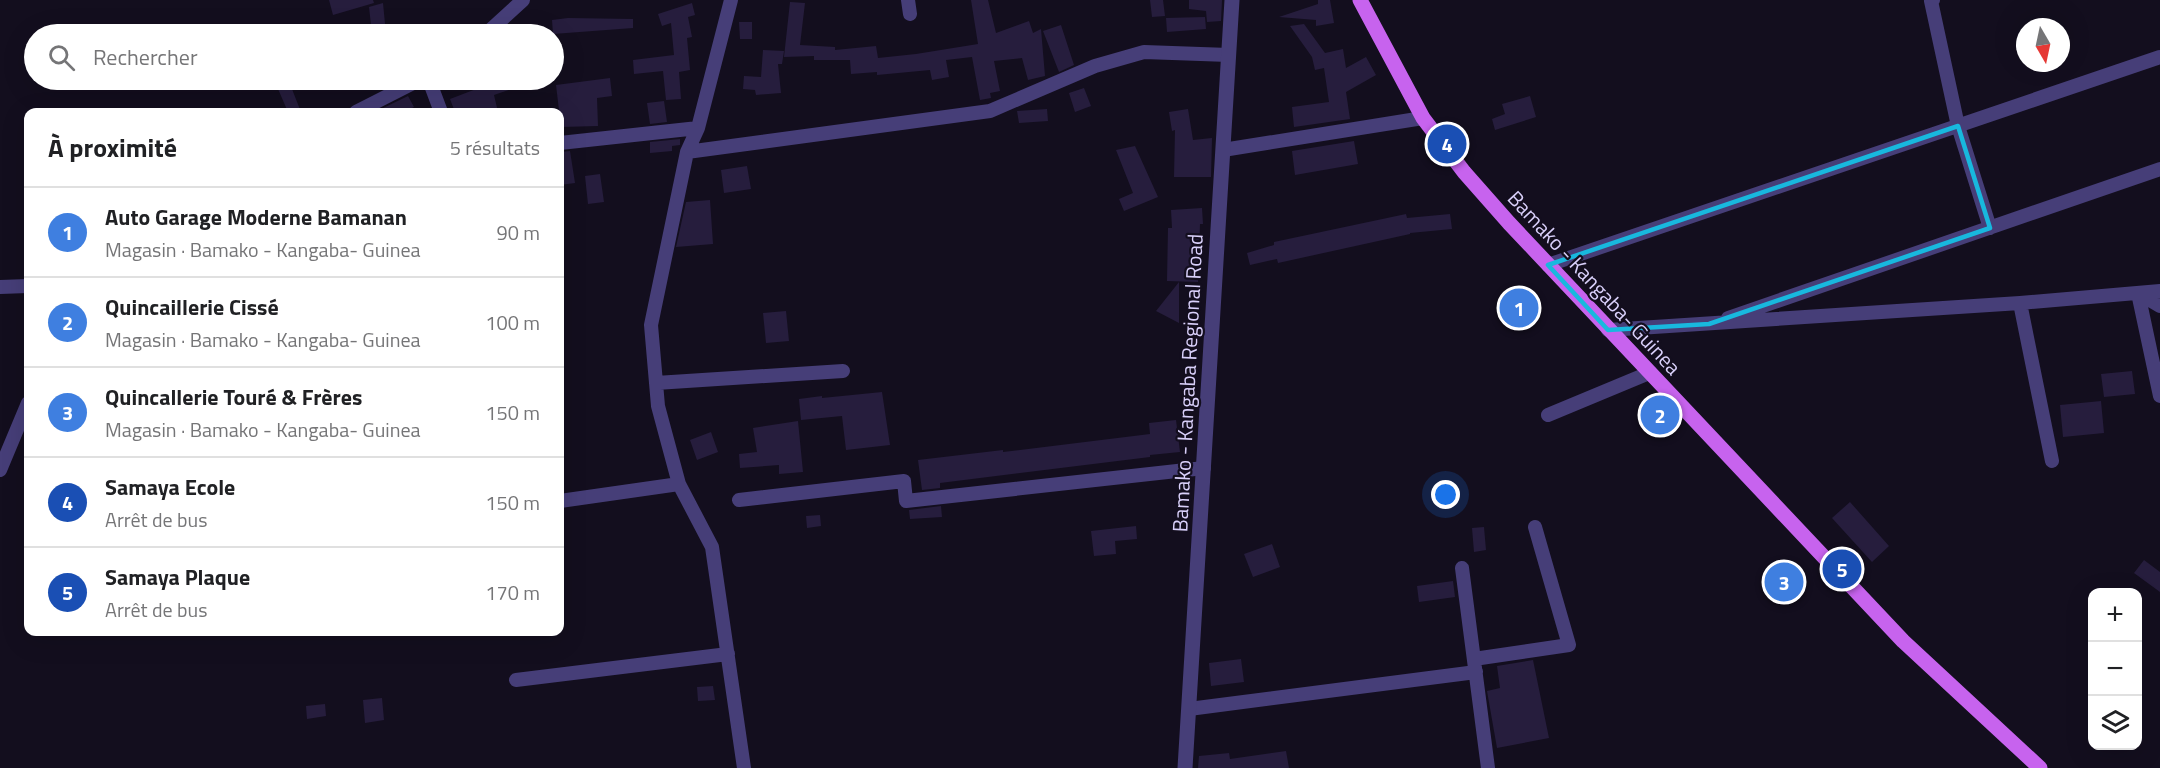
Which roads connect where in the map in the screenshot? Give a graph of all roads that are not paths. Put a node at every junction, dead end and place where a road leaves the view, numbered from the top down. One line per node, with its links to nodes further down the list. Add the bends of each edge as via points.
1 (523, 0): 6 (street)
2 (731, 0): 15 (street)
3 (1232, 0): 7 (street, Bamako - Kangaba Regional Road)
4 (1360, 0): 13 (main road, Bamako - Kangaba- Guinea)
5 (1933, 0): 14 (street)
6 (497, 24)
7 (1229, 55): 17 (street, Bamako - Kangaba Regional Road); 18 (street, via 1144,52 1095,66 990,111)
8 (2160, 57): 14 (street)
9 (399, 90): 11 (street)
10 (433, 90): 12 (street)
11 (364, 108)
12 (440, 108)
13 (1423, 118): 17 (street); 21 (main road, Bamako - Kangaba- Guinea, via 1464,172)
14 (1958, 126): 20 (street); 21 (street)
15 (698, 128): 16 (street); 18 (street)
16 (564, 143)
17 (1223, 150): 37 (street, Bamako - Kangaba Regional Road)
18 (687, 152): 32 (street, via 651,325)
19 (2160, 169): 20 (street)
20 (1990, 228): 28 (street)
21 (1548, 265): 29 (main road, Bamako - Kangaba- Guinea)
22 (24, 286): 23 (street)
23 (0, 287)
24 (2160, 291): 25 (street)
25 (2138, 293): 26 (street); 27 (street); 33 (street)
26 (2020, 303): 28 (street); 36 (street)
27 (2160, 306)
28 (1709, 324): 29 (street)
29 (1608, 330): 31 (main road, Bamako - Kangaba- Guinea)
30 (843, 371): 32 (street)
31 (1649, 373): 35 (street); 51 (main road, Bamako - Kangaba- Guinea, via 1903,641)
32 (656, 383): 39 (street, via 658,406)
33 (2160, 396)
34 (24, 413): 38 (street)
35 (1548, 415)
36 (2052, 461)
37 (1204, 468): 41 (street, via 906,501 904,481); 47 (street, Bamako - Kangaba Regional Road)
38 (0, 470)
39 (679, 484): 40 (street); 44 (street, via 712,547)
40 (564, 500)
41 (739, 500)
42 (1535, 527): 45 (street, via 1569,645)
43 (1462, 568): 45 (street)
44 (728, 654): 46 (street); 48 (street)
45 (1475, 666): 47 (street); 50 (street)
46 (516, 680)
47 (1189, 709): 49 (street, Bamako - Kangaba Regional Road)
48 (744, 768)
49 (1185, 768)
50 (1488, 768)
51 (2040, 768)

